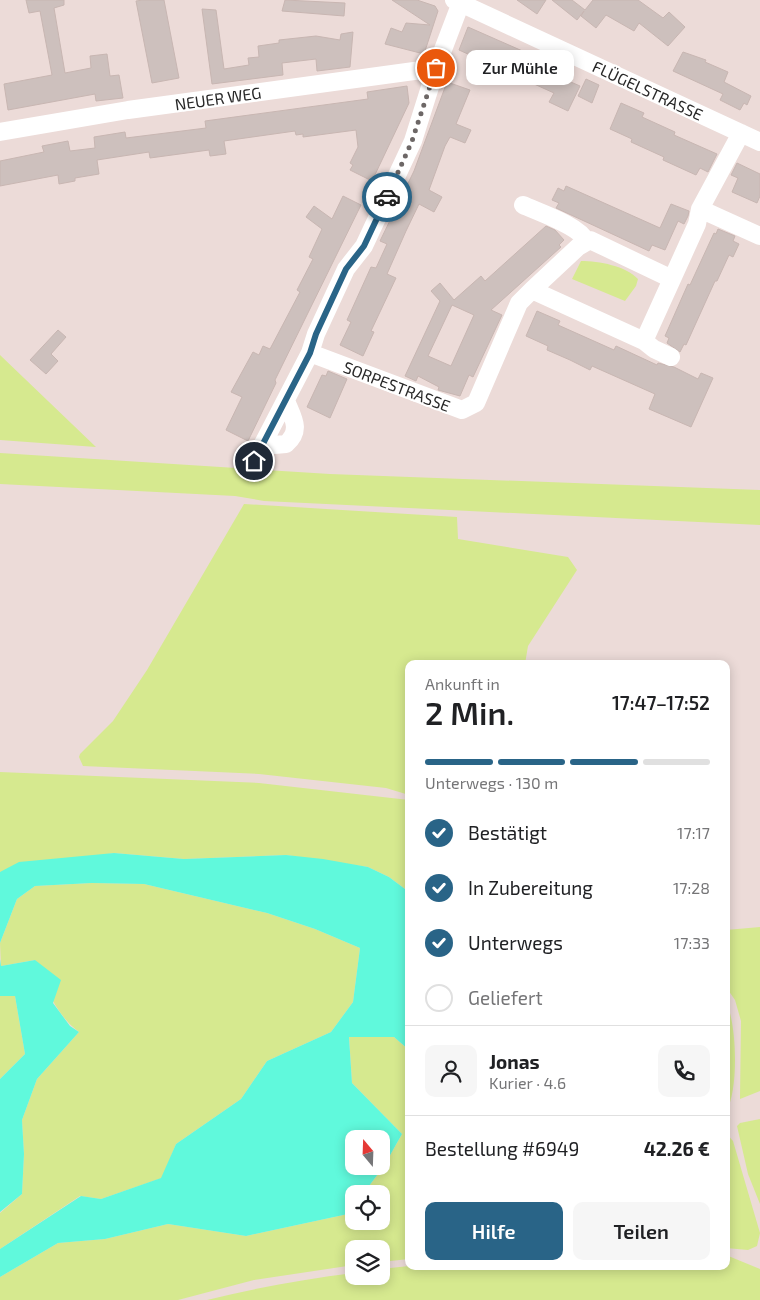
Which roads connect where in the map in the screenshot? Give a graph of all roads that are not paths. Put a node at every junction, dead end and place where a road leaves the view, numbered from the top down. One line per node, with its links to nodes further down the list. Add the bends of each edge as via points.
1 (460, 2): 2 (street); 4 (street, FLÜGELSTRASSE)
2 (436, 68): 3 (street, NEUER WEG, via 128,110); 13 (street, via 412,141 364,246 346,269)
3 (0, 132)
4 (741, 133): 5 (street, FLÜGELSTRASSE); 7 (street)
5 (760, 142)
6 (523, 205): 9 (street, via 575,229 584,235)
7 (700, 209): 8 (street); 10 (street, via 697,224)
8 (760, 236)
9 (586, 241): 10 (street, via 595,242); 11 (street, SORPESTRASSE)
10 (672, 278): 12 (street)
11 (532, 290): 12 (street); 13 (street, SORPESTRASSE, via 519,303 476,403 467,409 456,409)
12 (644, 341): 14 (street)
13 (310, 353): 15 (street)
14 (671, 357)
15 (258, 453)

